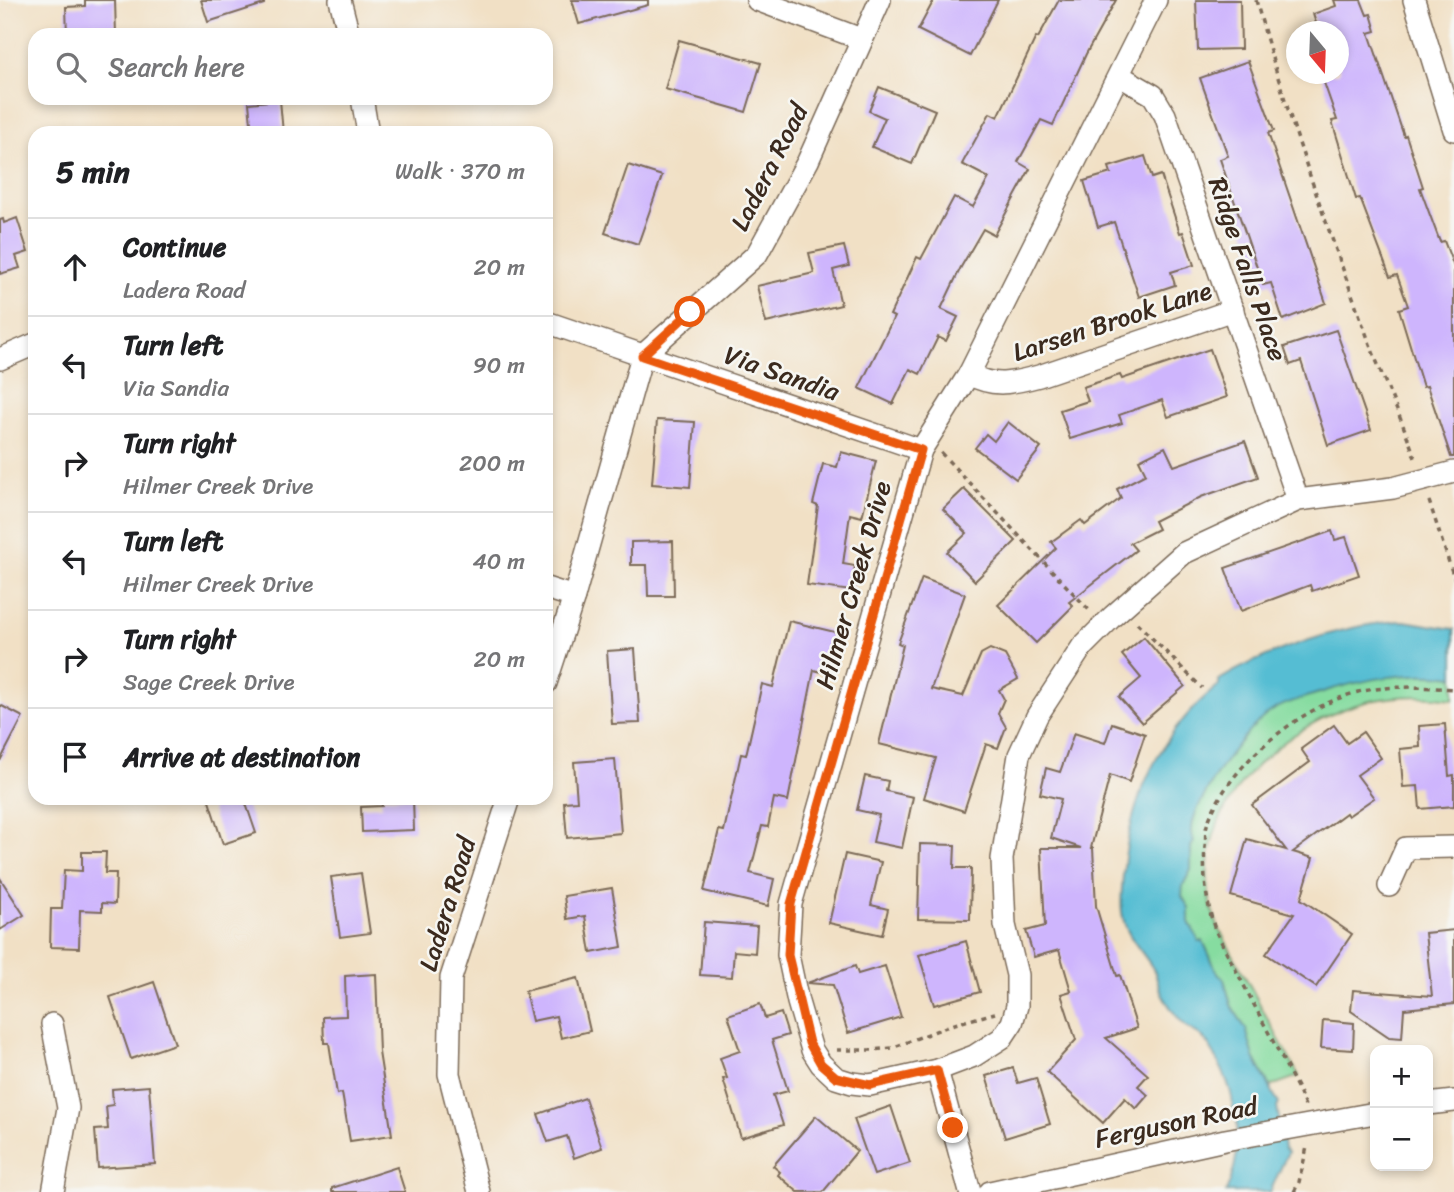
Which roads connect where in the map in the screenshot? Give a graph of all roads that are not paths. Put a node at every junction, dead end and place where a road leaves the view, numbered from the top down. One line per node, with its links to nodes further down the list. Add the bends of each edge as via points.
1 (340, 0): 6 (street)
2 (757, 0): 7 (street)
3 (880, 0): 7 (street, Ladera Road)
4 (1156, 0): 8 (street, Hilmer Creek Drive)
5 (1414, 0): 11 (street)
6 (347, 28)
7 (861, 39): 15 (street, Ladera Road, via 808,161 757,254)
8 (1119, 76): 12 (street, Ridge Falls Place, via 1153,95 1165,115); 17 (street, Hilmer Creek Drive)
9 (363, 105): 10 (street)
10 (367, 126)
11 (1454, 130)
12 (1233, 310): 17 (street, Larsen Brook Lane, via 1010,384 994,384); 20 (street, Ridge Falls Place)
13 (553, 324): 15 (street, Via Sandia)
14 (28, 347): 16 (street)
15 (642, 356): 18 (street, Via Sandia); 22 (street)
16 (0, 359)
17 (969, 374): 18 (street, Hilmer Creek Drive)
18 (924, 444): 28 (street, Hilmer Creek Drive, via 791,904 788,955 812,1050 836,1077 870,1085)
19 (1454, 472): 20 (street, via 1393,488)
20 (1298, 500): 28 (street, Hilmer Creek Drive, via 1184,553 1113,615 1082,647 1059,681 1019,755 1002,859 1005,925 1017,975 1012,1023 1002,1038 974,1056)
21 (553, 590): 22 (street)
22 (574, 597): 23 (street)
23 (553, 662)
24 (507, 805): 33 (street, Ladera Road, via 451,978 449,1074)
25 (1454, 847): 26 (street, via 1406,848)
26 (1389, 886)
27 (52, 1024): 32 (street, via 68,1108)
28 (937, 1070): 34 (street)
29 (1454, 1101): 30 (street)
30 (1433, 1103)
31 (1370, 1114): 35 (street, Ferguson Road, via 1224,1140)
32 (53, 1192)
33 (479, 1192)
34 (970, 1192)
35 (990, 1192)

